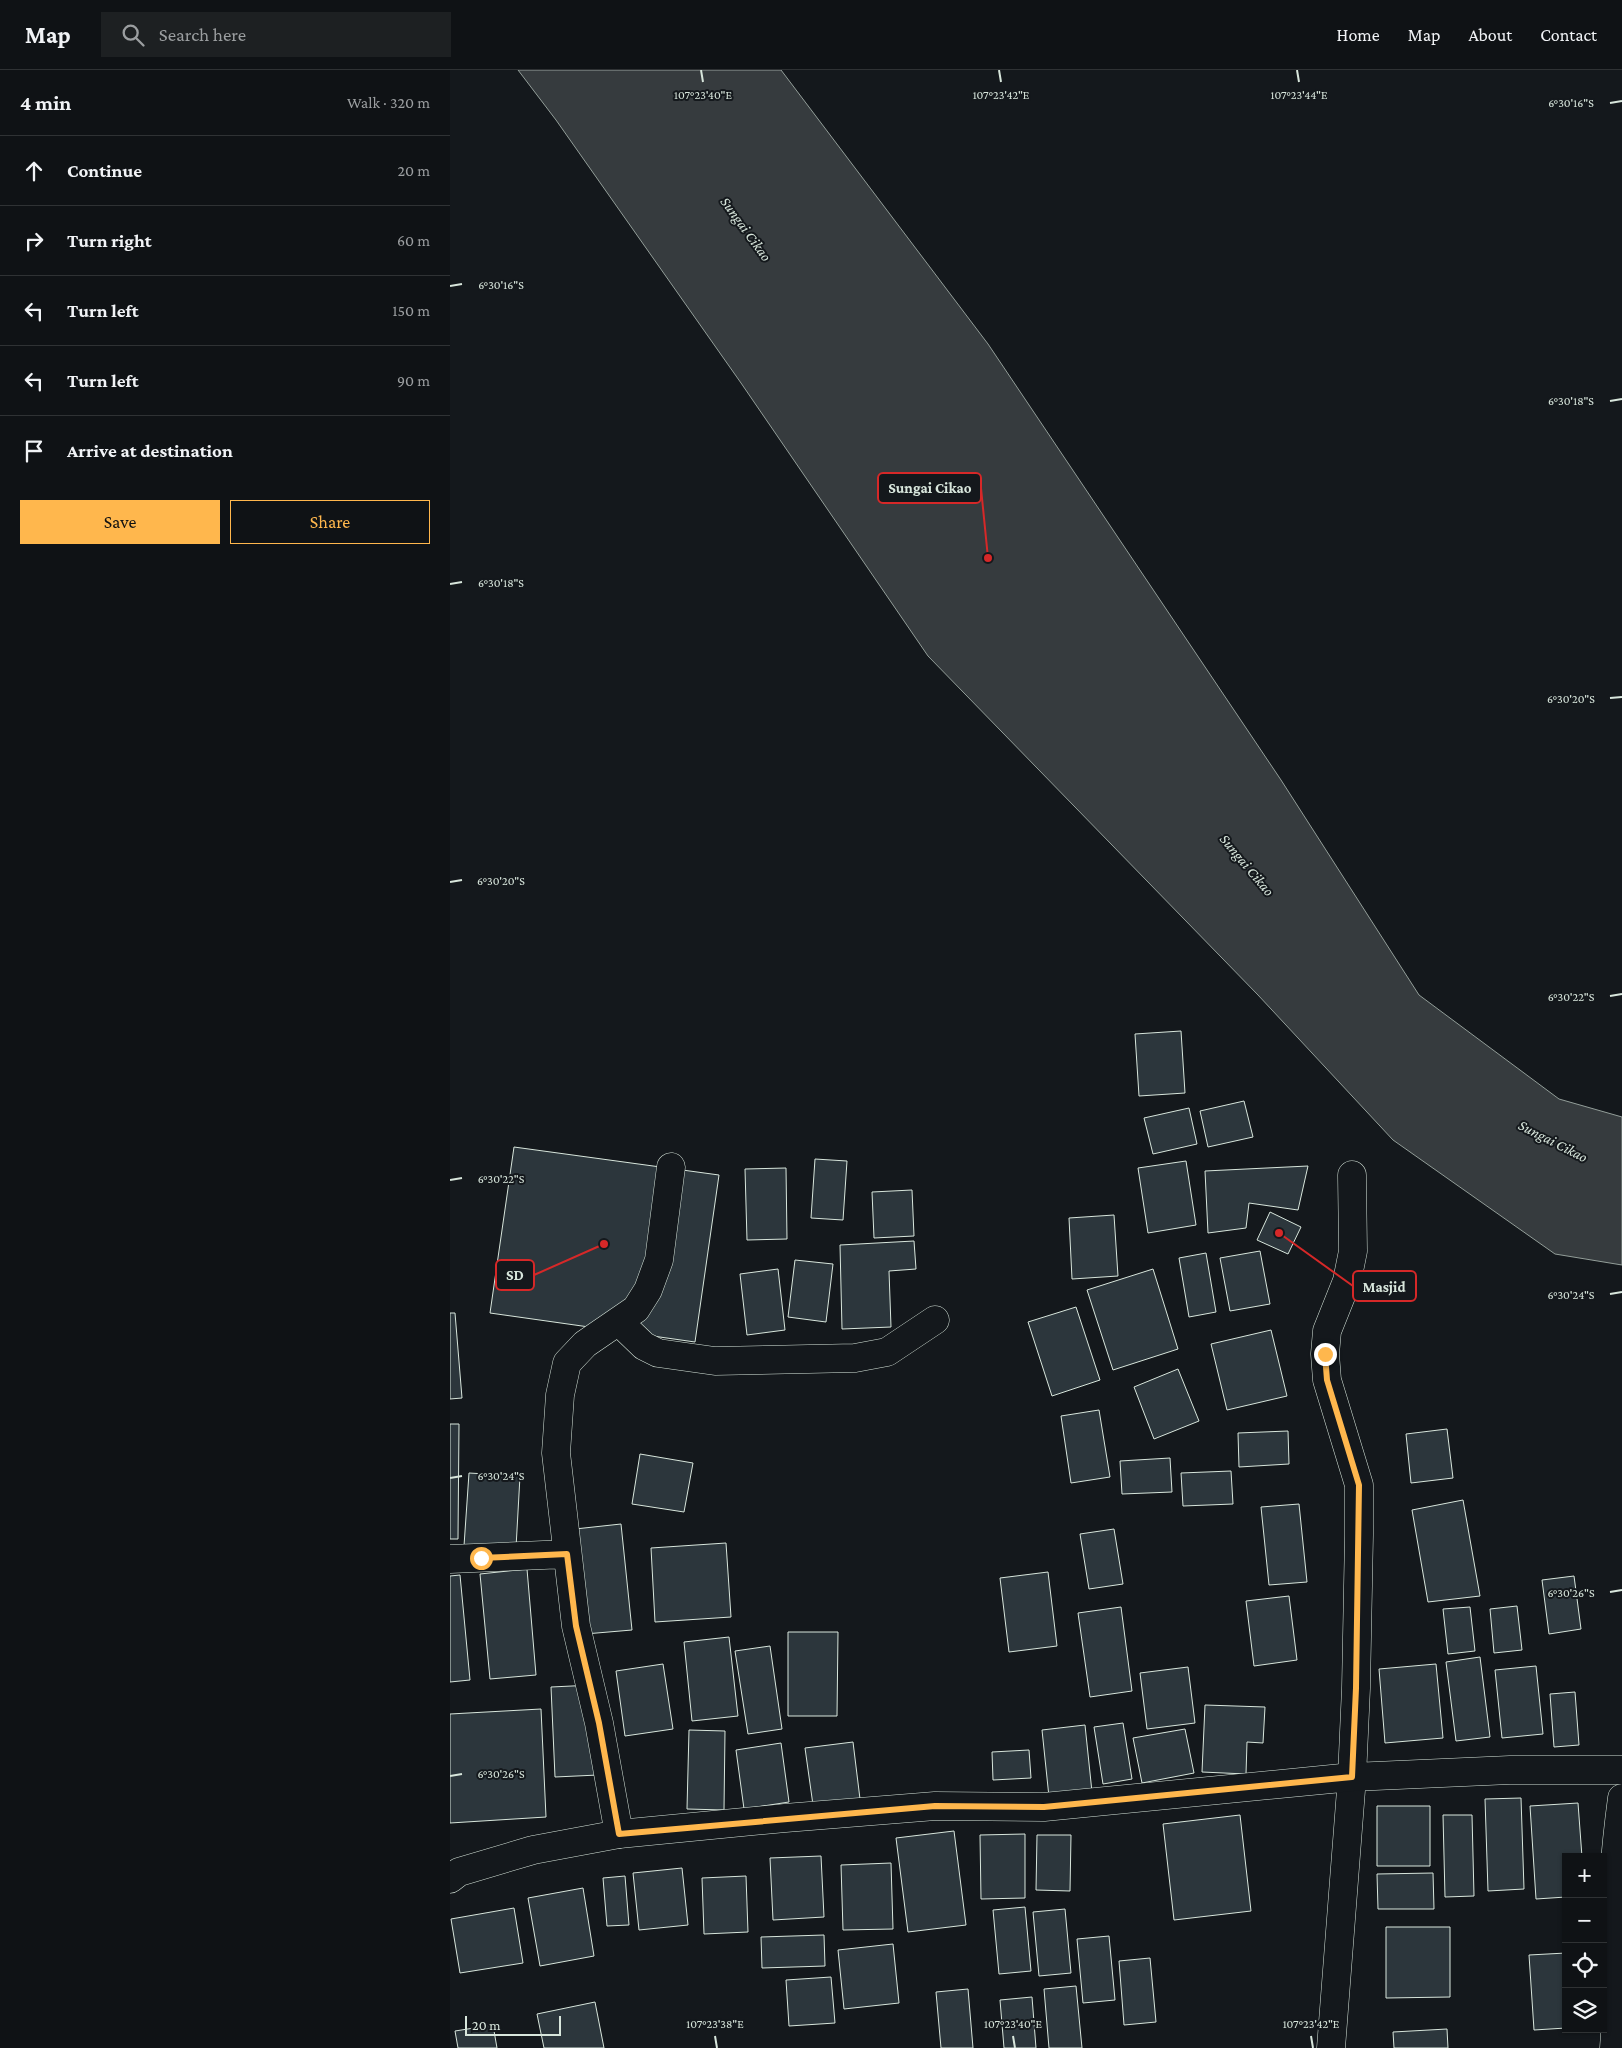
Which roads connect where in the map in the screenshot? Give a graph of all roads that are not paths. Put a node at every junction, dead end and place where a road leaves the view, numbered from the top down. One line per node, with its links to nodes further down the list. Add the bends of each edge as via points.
1 (670, 1167): 4 (street, via 659,1260 648,1290 636,1309)
2 (1352, 1175): 8 (street, via 1353,1251 1347,1281 1327,1331 1325,1354 1327,1380 1359,1485)
3 (935, 1320): 4 (street, via 886,1352 855,1358 715,1361 658,1353 644,1346)
4 (620, 1322): 5 (street, via 585,1344 567,1363 560,1395 556,1453)
5 (567, 1554): 6 (street); 10 (street, via 576,1626 599,1723)
6 (450, 1559)
7 (1622, 1770): 8 (street, via 1510,1770)
8 (1352, 1777): 10 (street, via 1044,1807 935,1806); 12 (street)
9 (1622, 1798): 13 (street, via 1611,1921)
10 (619, 1834): 11 (street, via 532,1850)
11 (453, 1873)
12 (1331, 2048)
13 (1614, 2048)

